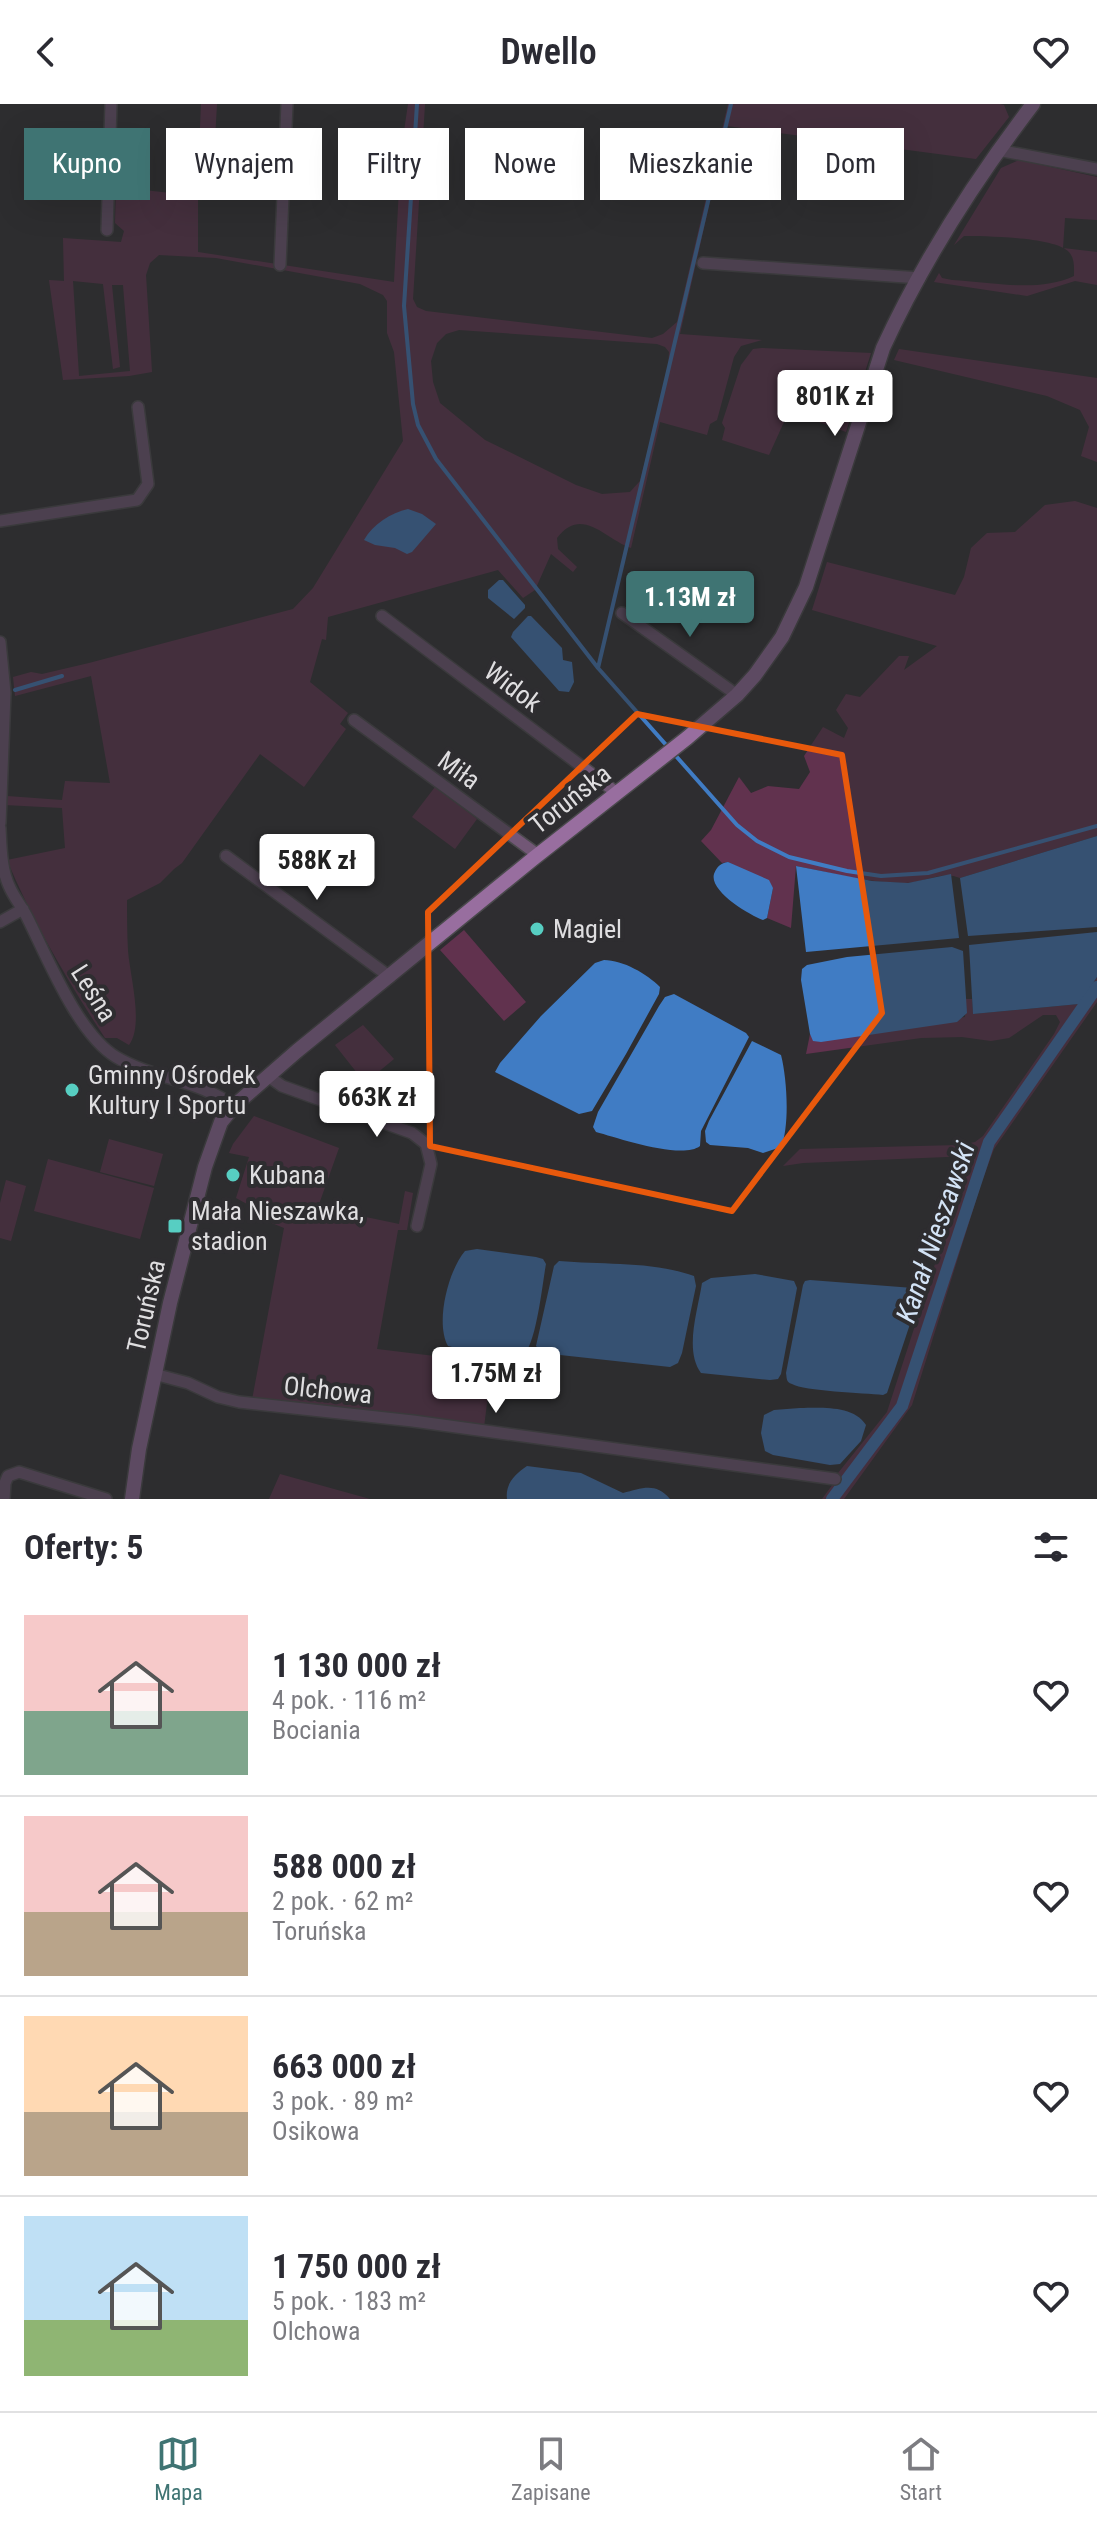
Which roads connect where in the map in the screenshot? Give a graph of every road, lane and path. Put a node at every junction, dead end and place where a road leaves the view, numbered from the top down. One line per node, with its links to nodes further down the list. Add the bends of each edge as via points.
1 (111, 104): 6 (street)
2 (287, 104): 8 (street)
3 (1033, 104): 4 (main road, Toruńska)
4 (998, 150): 5 (street); 9 (main road, Toruńska)
5 (1097, 169)
6 (107, 230)
7 (703, 263): 9 (street)
8 (280, 265)
9 (920, 278): 15 (main road, Toruńska, via 883,348 798,607 769,657)
10 (138, 407): 11 (street, via 148,484 137,500)
11 (0, 521)
12 (622, 613): 15 (street)
13 (382, 616): 17 (street, Widok)
14 (0, 642): 18 (street, Leśna, via 5,693)
15 (737, 695): 17 (main road, Toruńska)
16 (354, 720): 19 (street, Miła)
17 (617, 793): 19 (main road, Toruńska)
18 (0, 825): 21 (street, Leśna, via 9,886)
19 (538, 855): 23 (main road, Toruńska)
20 (226, 856): 23 (street)
21 (23, 909): 22 (street); 25 (street, Leśna, via 75,1010 112,1054)
22 (0, 922)
23 (390, 977): 24 (main road, Toruńska)
24 (268, 1076): 25 (main road, Toruńska); 26 (street, via 282,1086 412,1133 426,1144 431,1164)
25 (234, 1106): 27 (main road, Toruńska, via 218,1129 205,1167)
26 (417, 1226)
27 (154, 1374): 28 (street, Olchowa, via 239,1402); 31 (main road, Toruńska)
28 (835, 1479)
29 (4, 1499): 30 (street, via 6,1480 19,1472)
30 (106, 1499)
31 (132, 1499)

